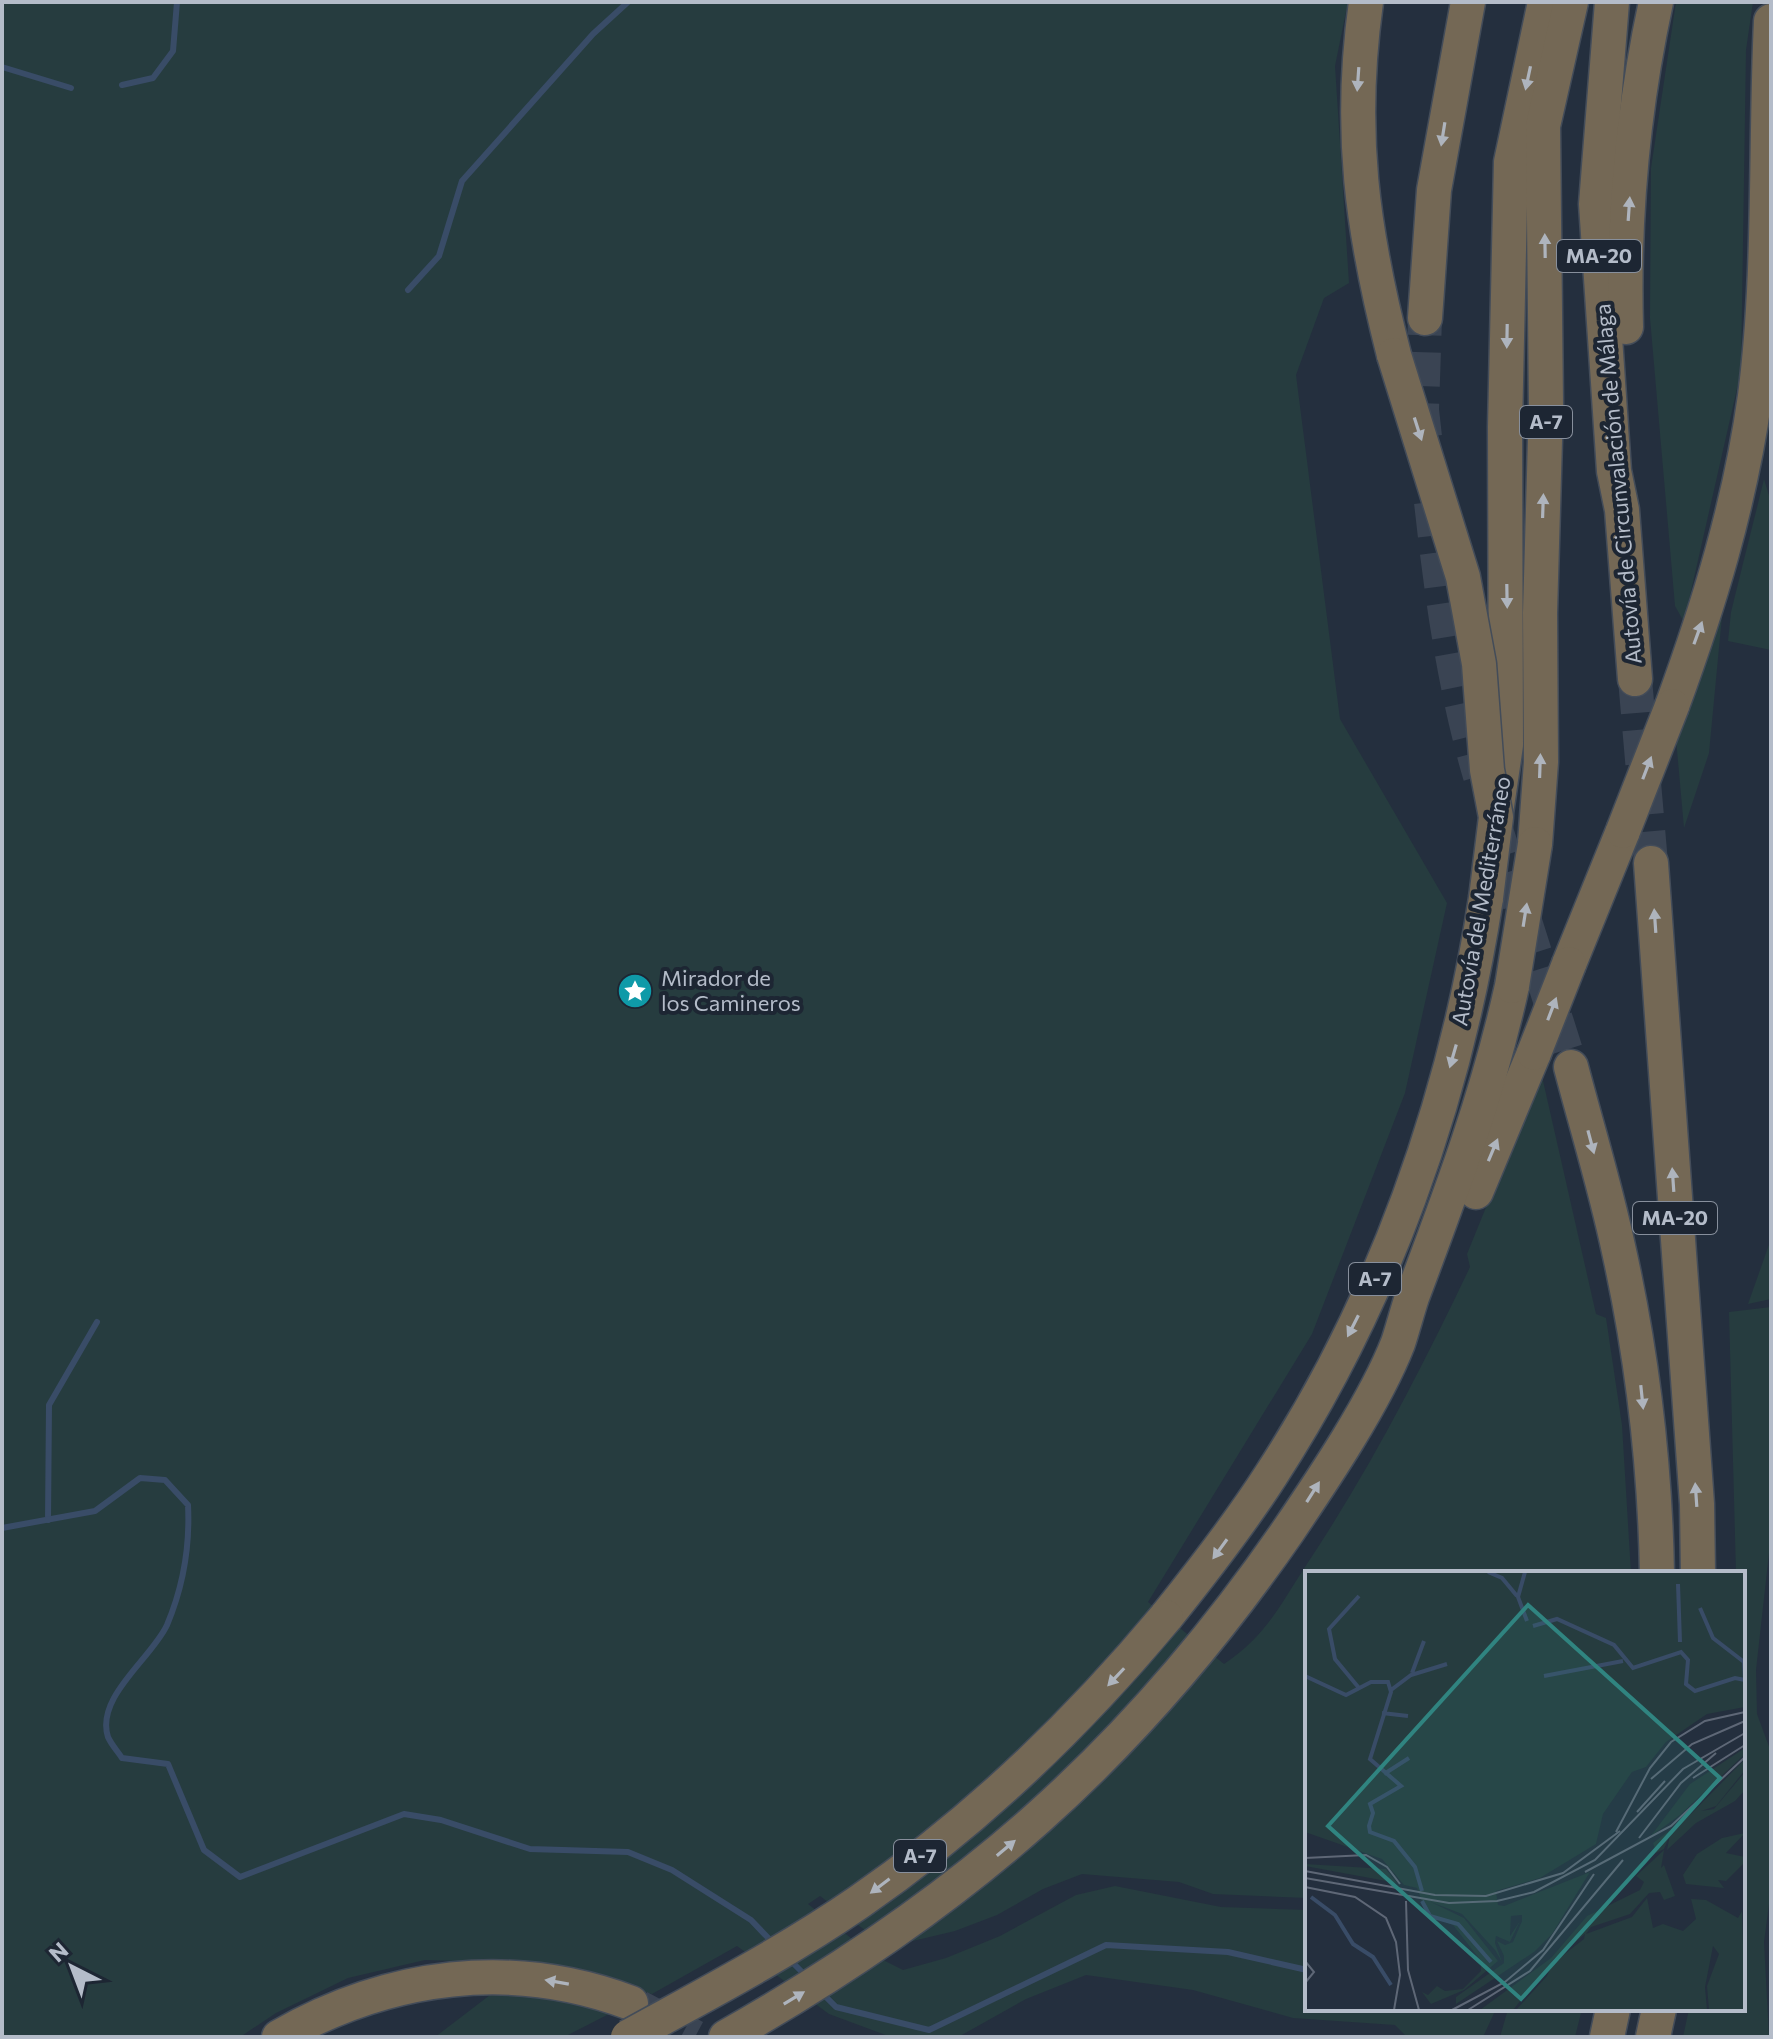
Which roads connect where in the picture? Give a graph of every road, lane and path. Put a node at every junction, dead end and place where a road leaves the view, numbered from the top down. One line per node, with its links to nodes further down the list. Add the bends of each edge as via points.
1 (1366, 2): 11 (highway, one-way to 11, bridge, via 1357,92 1362,209 1394,355 1463,577)
2 (1468, 2): 8 (highway, one-way to 8, via 1434,190)
3 (1545, 2): 11 (highway, Autovía del Mediterráneo / A-7, one-way to 11, via 1511,162 1506,745)
4 (1571, 2): 14 (highway, Autovía del Mediterráneo / A-7, one-way to 4, bridge, via 1474,1134 1512,986 1535,844 1546,405 1543,126)
5 (1612, 2): 9 (highway, Autovía de Circunvalación de Málaga / MA-20, via 1596,204 1614,471)
6 (1656, 2): 9 (highway, one-way to 6, via 1631,467 1625,273 1631,167)
7 (1771, 21): 14 (highway, one-way to 7, bridge, via 1427,1304 1534,1053 1709,603 1755,395 1767,221)
8 (1425, 318)
9 (1622, 510): 10 (highway, Autovía de Circunvalación de Málaga / MA-20)
10 (1635, 679)
11 (1496, 817): 21 (highway, Autovía del Mediterráneo / A-7, one-way to 21, bridge, via 1458,1040 1434,1124 1369,1293 1272,1473 1166,1617 1069,1726 1007,1785 859,1902 773,1957)
12 (1651, 863): 16 (highway, MA-20, one-way to 12)
13 (1571, 1067): 15 (highway, MA-20, one-way to 15, via 1619,1251 1641,1383)
14 (1397, 1345): 22 (highway, Autovía del Mediterráneo / A-7, one-way to 14, via 885,1941 969,1879 1103,1760 1204,1647 1303,1509)
15 (1657, 1571)
16 (1698, 1571)
17 (631, 2003): 20 (highway, one-way to 20, via 545,1980 487,1976 427,1981 320,2013)
18 (1613, 2011): 23 (highway)
19 (1659, 2011): 24 (highway)
20 (279, 2037)
21 (628, 2037)
22 (726, 2037)
23 (1607, 2037)
24 (1653, 2037)

